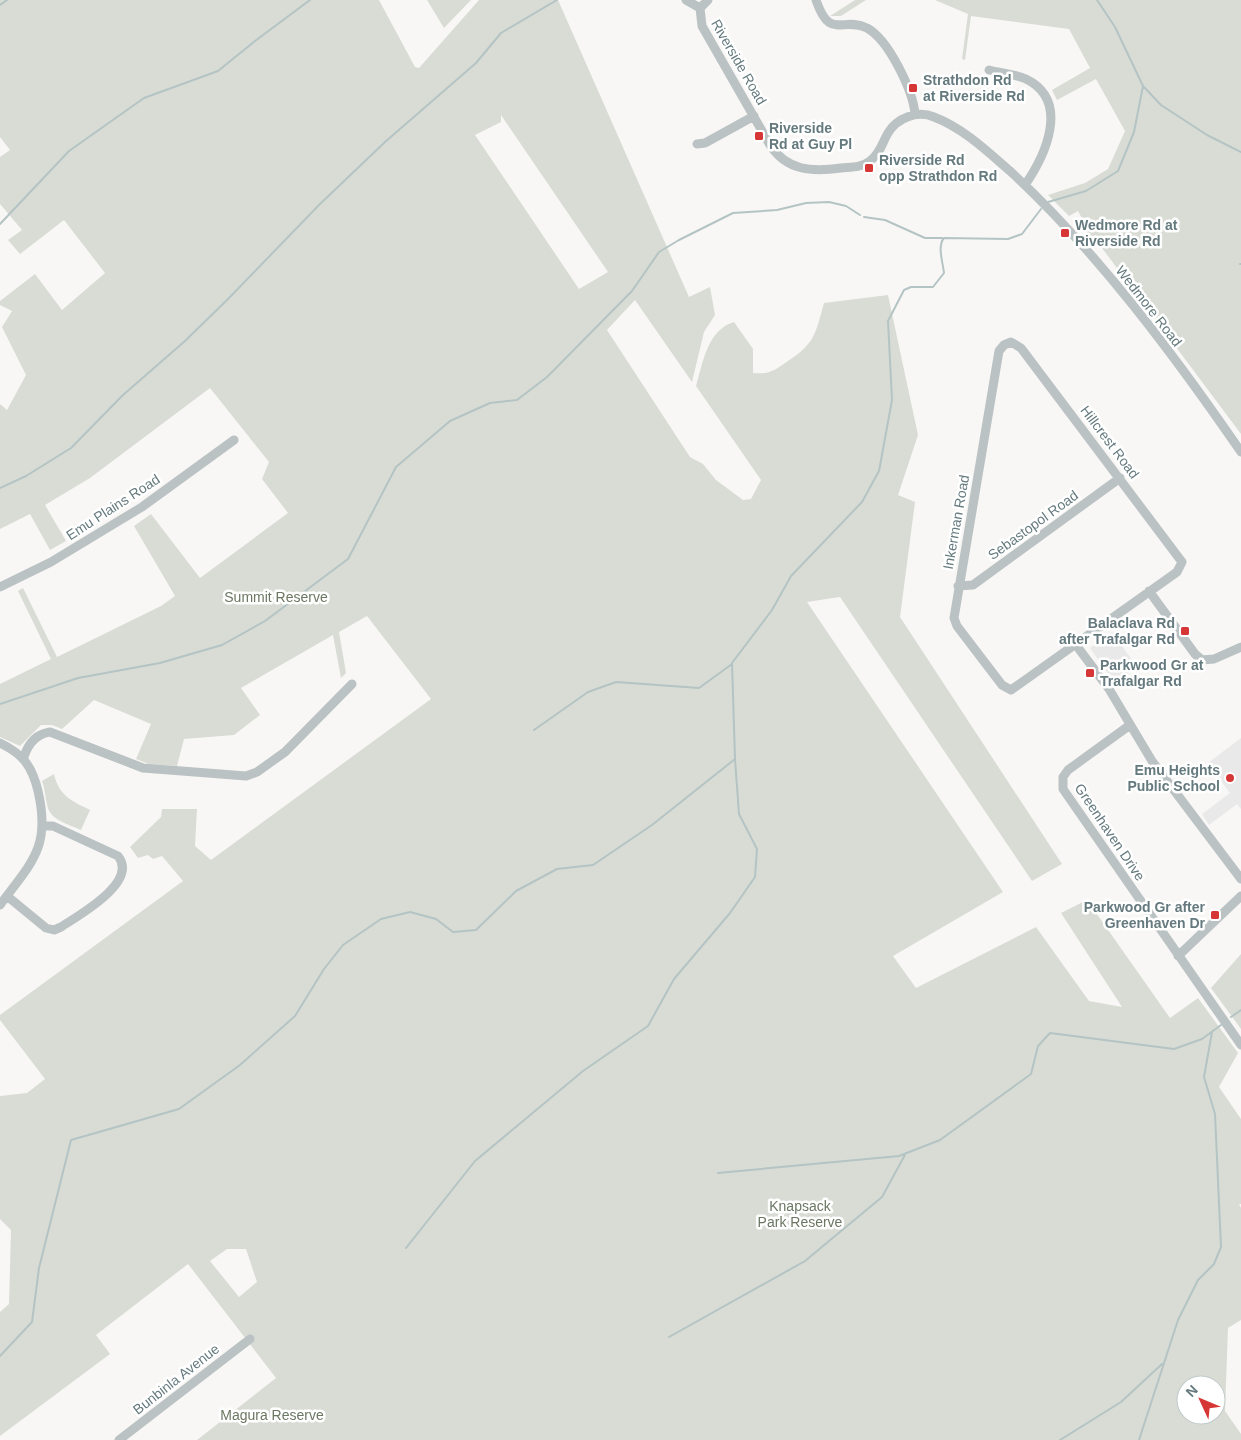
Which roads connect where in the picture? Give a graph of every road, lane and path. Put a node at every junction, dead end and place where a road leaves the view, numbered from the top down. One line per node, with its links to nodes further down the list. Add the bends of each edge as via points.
1 (686, 0): 4 (street)
2 (708, 0): 4 (street)
3 (816, 0): 6 (street, via 826,21 864,27 879,39 900,70)
4 (700, 8): 7 (street, Riverside Road, via 702,26)
5 (989, 70): 9 (street, via 1027,80 1042,92 1049,107 1050,132)
6 (915, 114): 7 (street, Riverside Road, via 904,118 890,130 876,156 865,164 813,171 799,168 782,158); 9 (street, via 936,117 972,138)
7 (754, 116): 8 (street, via 705,143)
8 (697, 144)
9 (1025, 185): 12 (street, Wedmore Road, via 1104,270)
10 (1007, 343): 13 (street, Hillcrest Road, via 1015,343 1021,348); 14 (street, Inkerman Road, via 998,355)
11 (234, 440): 15 (street, Emu Plains Road, via 134,512 51,562)
12 (1241, 452)
13 (1120, 478): 14 (street, Sebastopol Road, via 974,585); 16 (street, Hillcrest Road, via 1181,559 1181,566)
14 (958, 586): 17 (street, Inkerman Road, via 955,622 1002,685 1010,690 1018,688)
15 (0, 587)
16 (1149, 591): 17 (street); 18 (street, via 1202,660 1214,659)
17 (1076, 645): 20 (street)
18 (1241, 646)
19 (352, 684): 22 (street, via 285,752 249,775 143,768 50,732 35,739)
20 (1130, 726): 24 (street, via 1152,761); 27 (street, Greenhaven Drive, via 1068,770 1062,785 1065,794)
21 (0, 742): 22 (street)
22 (24, 757): 23 (street, via 35,778)
23 (44, 826): 26 (street, via 38,849); 26 (street, via 53,826 118,856 123,867 120,880 54,930)
24 (1241, 879)
25 (1241, 896): 27 (street)
26 (2, 902)
27 (1178, 956): 28 (street, Greenhaven Drive)
28 (1240, 1042)
29 (250, 1339): 30 (street, Bunbinla Avenue)
30 (119, 1440)

